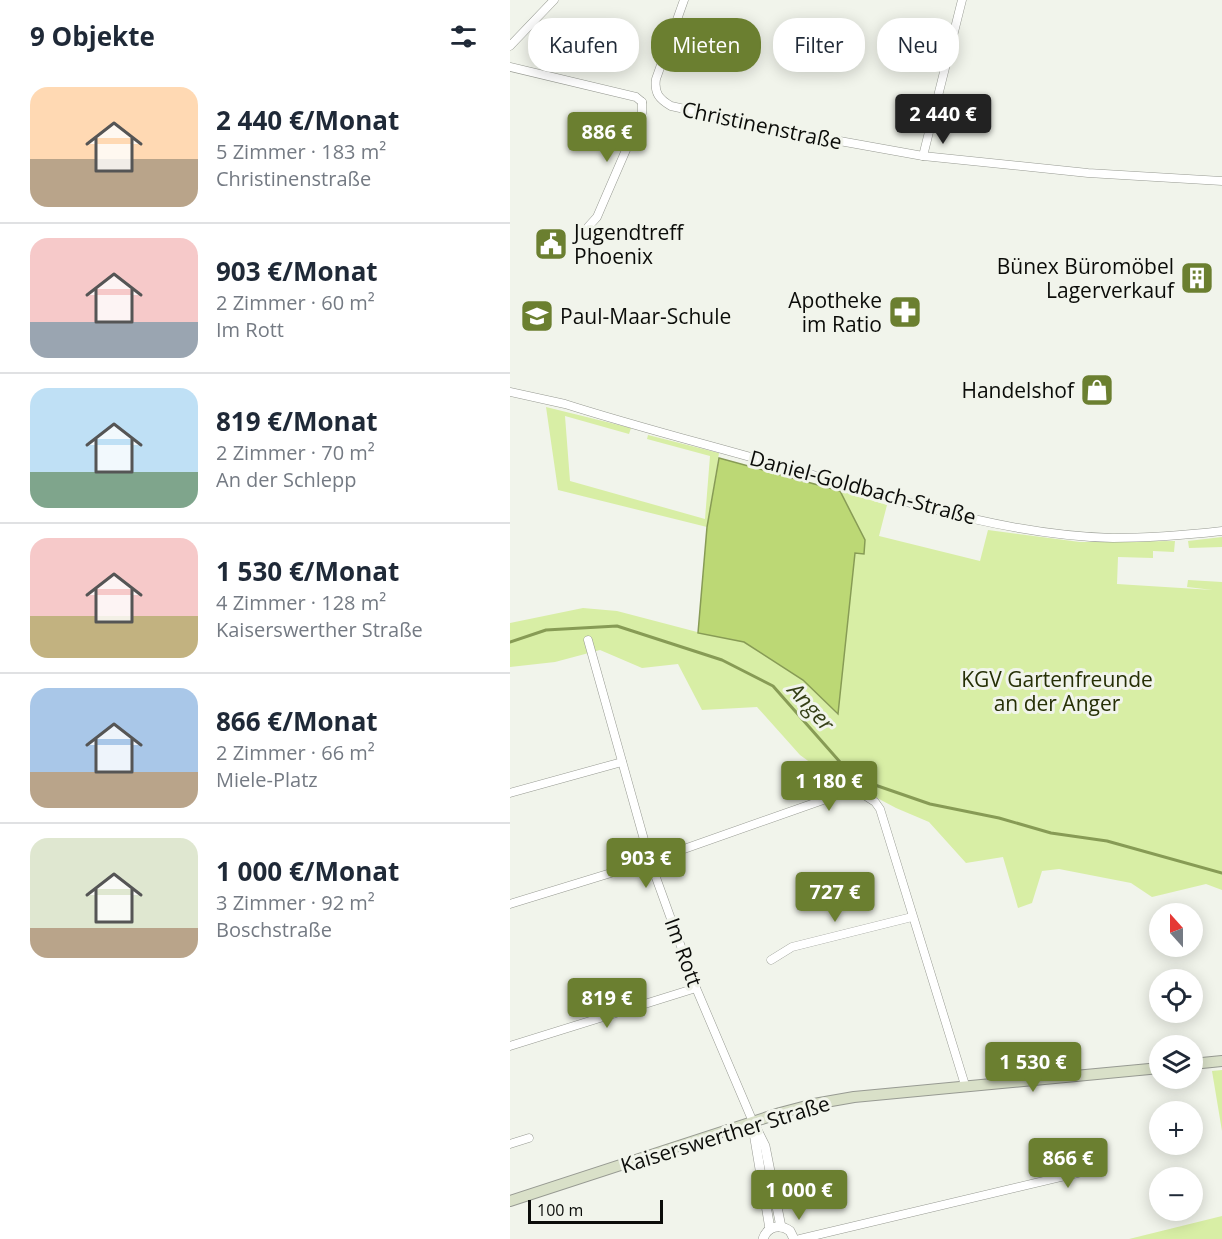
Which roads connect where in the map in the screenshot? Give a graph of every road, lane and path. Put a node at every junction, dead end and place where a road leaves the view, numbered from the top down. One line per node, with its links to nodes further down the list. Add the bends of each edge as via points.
1 (554, 0): 4 (street)
2 (684, 0): 6 (street, via 656,79)
3 (962, 0): 8 (street)
4 (510, 46)
5 (510, 67): 7 (street, via 636,97)
6 (660, 98): 7 (street); 8 (street, Christinenstraße, via 690,111)
7 (642, 102): 10 (street, via 642,113 597,217)
8 (922, 156): 9 (street, Christinenstraße, via 1088,173)
9 (1222, 181)
10 (588, 227)
11 (510, 392): 12 (street, Daniel-Goldbach-Straße, via 1004,525 1112,538)
12 (1222, 531)
13 (588, 640): 14 (street, Im Rott)
14 (622, 762): 15 (street); 16 (street, Im Rott)
15 (510, 793)
16 (650, 861): 17 (street); 18 (street, via 854,791 869,797 880,808); 20 (street, Im Rott)
17 (510, 904)
18 (912, 917): 19 (street, via 792,947); 25 (street)
19 (771, 960)
20 (696, 988): 21 (street); 26 (street, Im Rott)
21 (510, 1046)
22 (1222, 1061): 23 (main road)
23 (1203, 1063)
24 (1149, 1069): 25 (main road, Kaiserswerther Straße)
25 (965, 1085): 26 (main road, Kaiserswerther Straße, via 820,1102)
26 (753, 1122): 30 (main road, Kaiserswerther Straße); 31 (street, via 765,1146); 32 (street)
27 (529, 1138): 28 (street)
28 (510, 1144)
29 (1090, 1170): 35 (street)
30 (510, 1201)
31 (781, 1227): 32 (street); 34 (street, via 790,1231)
32 (770, 1229): 33 (street)
33 (763, 1239)
34 (794, 1239)
35 (800, 1239)

